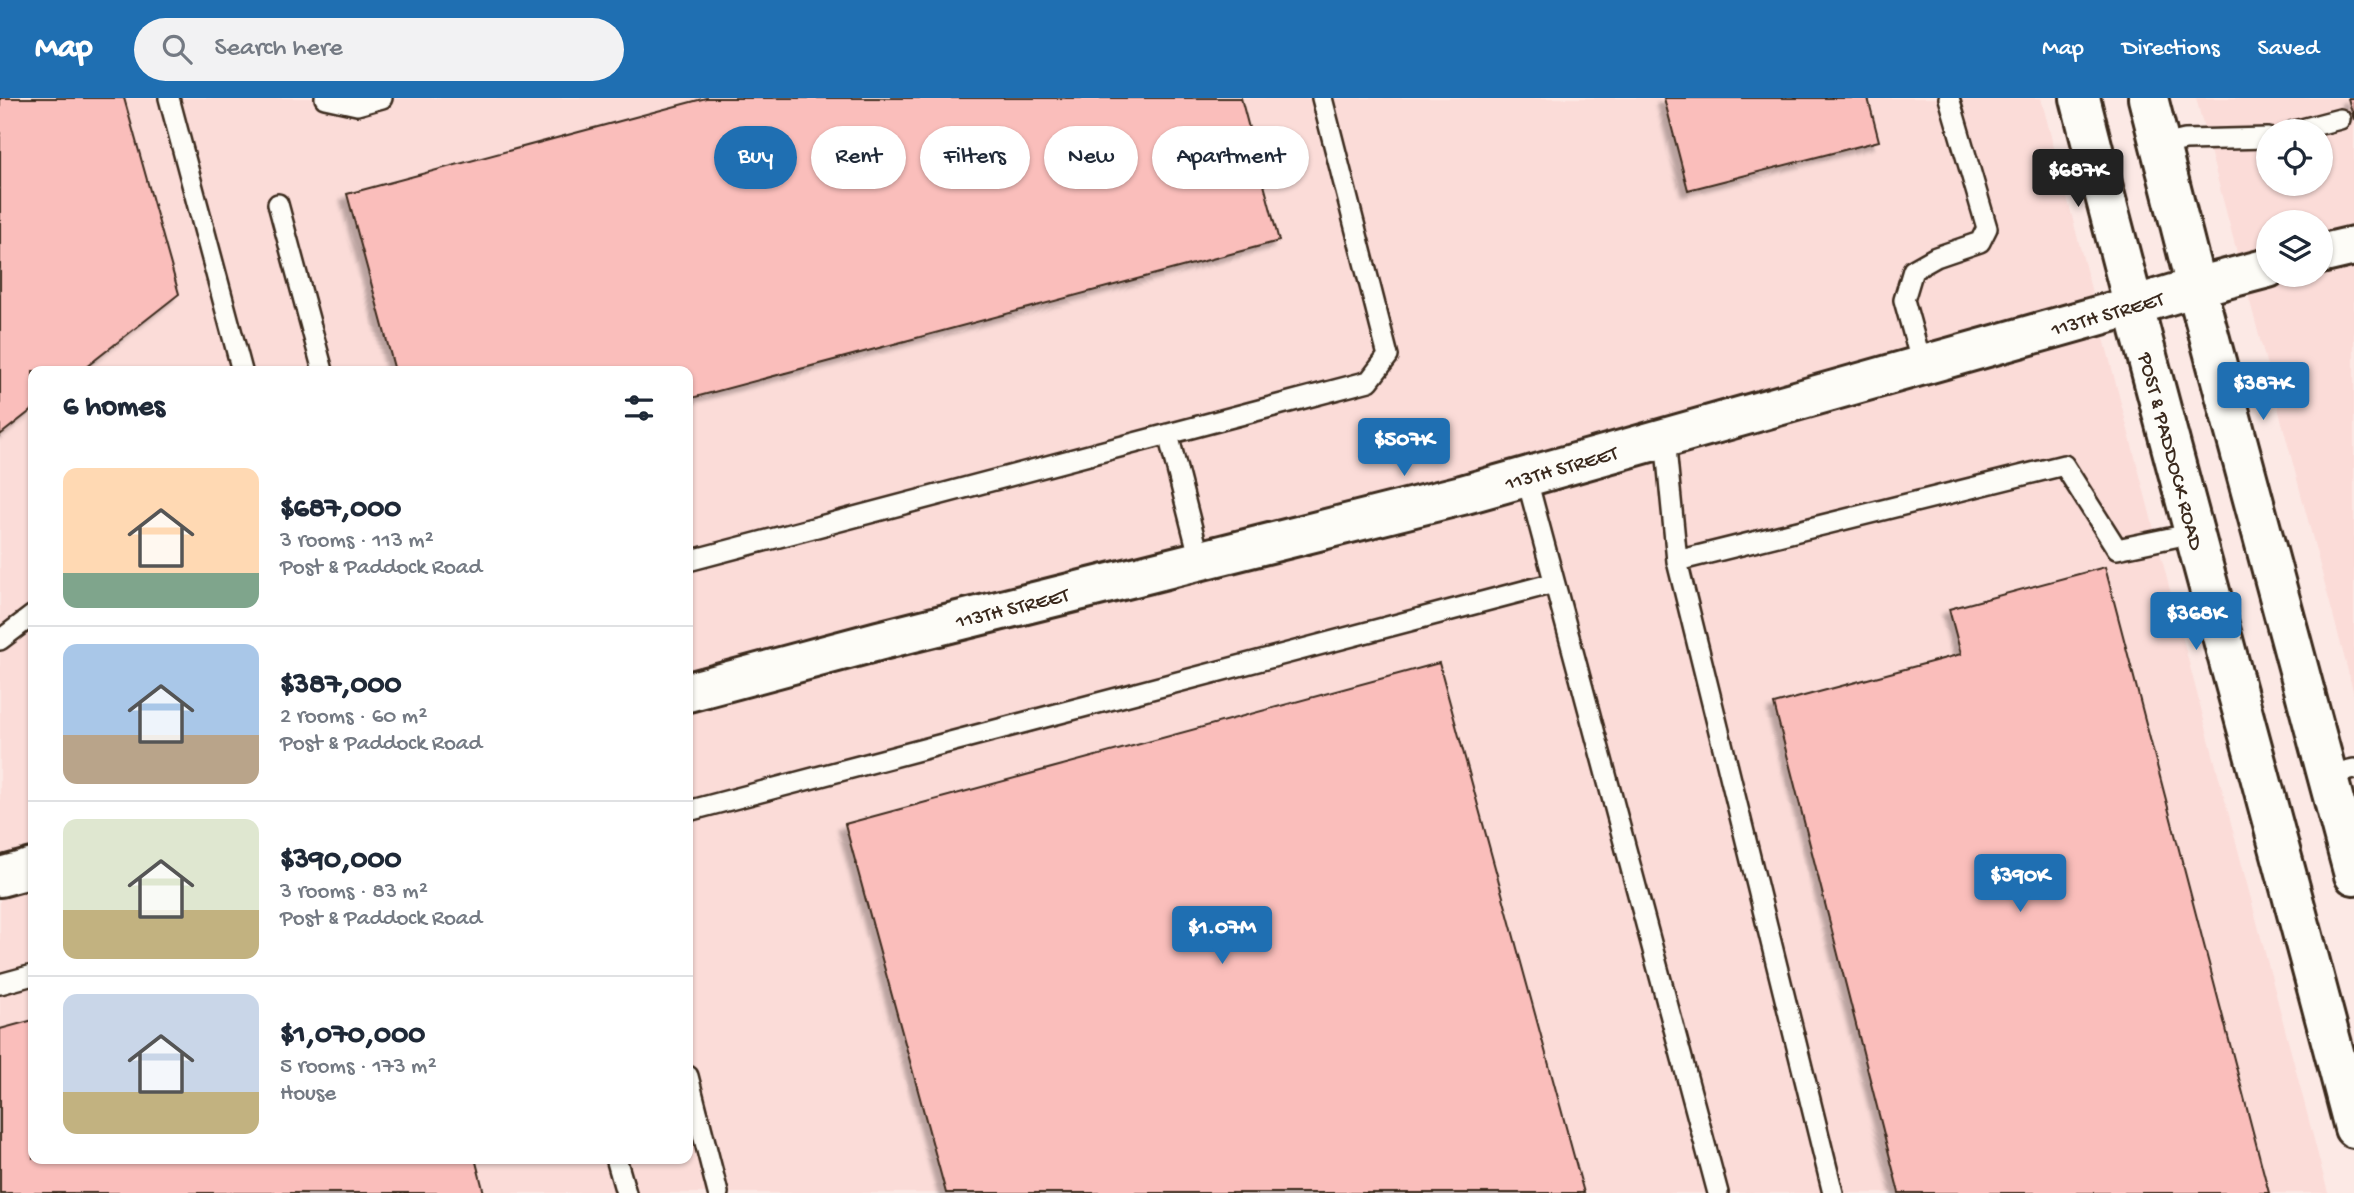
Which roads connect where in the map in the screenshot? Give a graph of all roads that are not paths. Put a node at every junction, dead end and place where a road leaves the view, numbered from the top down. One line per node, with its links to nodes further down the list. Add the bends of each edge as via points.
1 (169, 98): 19 (lane)
2 (325, 98): 3 (lane, via 357,105)
3 (382, 98)
4 (1322, 98): 21 (lane, via 1388,356 1369,381)
5 (1950, 98): 18 (lane, via 1987,228 1980,242 1913,270 1904,300)
6 (2080, 98): 17 (street, POST & PADDOCK ROAD)
7 (2148, 98): 11 (street)
8 (2340, 119): 9 (lane)
9 (2333, 121)
10 (2256, 138): 11 (lane, via 2185,140)
11 (2160, 146): 16 (street)
12 (278, 204): 20 (lane)
13 (2354, 246): 14 (street)
14 (2333, 251)
15 (2256, 271): 16 (street, 113TH STREET)
16 (2196, 287): 17 (street, 113TH STREET); 32 (street)
17 (2133, 306): 18 (street, 113TH STREET); 24 (street, POST & PADDOCK ROAD)
18 (1922, 365): 22 (street, 113TH STREET)
19 (242, 366)
20 (322, 366)
21 (1168, 434): 25 (lane); 26 (lane)
22 (1665, 438): 23 (street, 113TH STREET); 27 (lane)
23 (1526, 477): 26 (street, 113TH STREET); 28 (lane)
24 (2194, 533): 27 (lane, via 2117,549 2064,465); 40 (street, POST & PADDOCK ROAD)
25 (693, 560)
26 (1200, 561): 31 (street, 113TH STREET)
27 (1677, 561): 45 (lane)
28 (1554, 583): 33 (lane); 44 (lane)
29 (28, 619): 30 (lane)
30 (0, 640)
31 (693, 691)
32 (2341, 772): 35 (street)
33 (693, 810)
34 (28, 869): 36 (street)
35 (2354, 876)
36 (0, 877)
37 (28, 976): 38 (lane)
38 (0, 984)
39 (693, 1096): 43 (lane)
40 (2354, 1128)
41 (618, 1164): 42 (lane)
42 (625, 1193)
43 (718, 1193)
44 (1718, 1193)
45 (1833, 1193)

